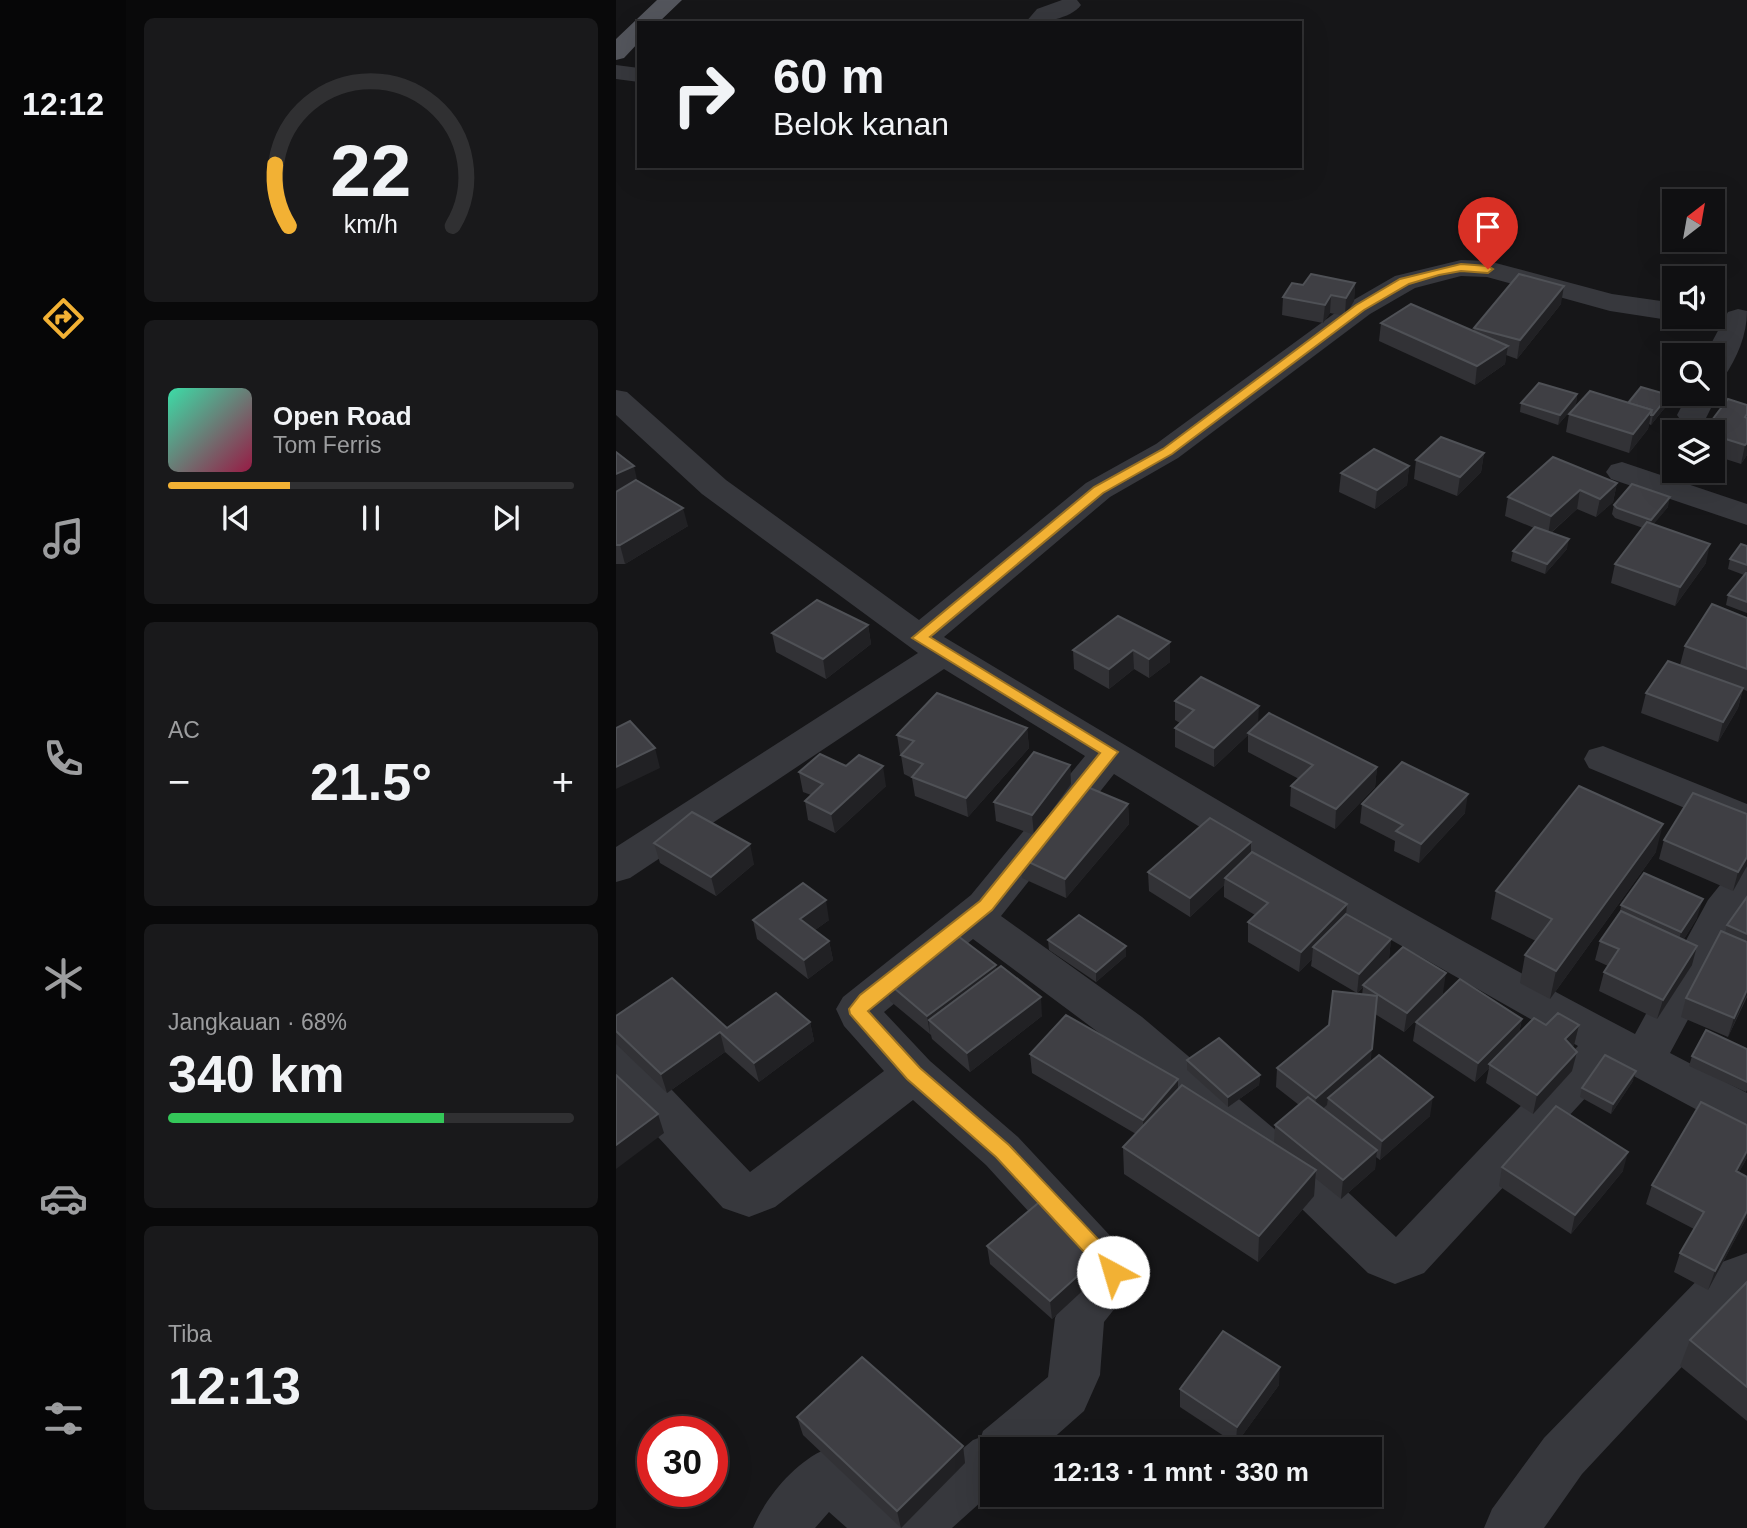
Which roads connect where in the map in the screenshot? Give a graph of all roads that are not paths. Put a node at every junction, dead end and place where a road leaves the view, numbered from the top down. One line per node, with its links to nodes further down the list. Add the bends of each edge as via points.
1 (671, 0): 3 (main road)
2 (1070, 5): 4 (street)
3 (646, 21)
4 (1037, 21)
5 (637, 30): 6 (main road)
6 (616, 53)
7 (616, 72): 8 (street)
8 (637, 75)
9 (1662, 310): 15 (street, via 1609,302 1488,269 1449,270 1405,282 1360,308 1167,452 1098,490)
10 (1733, 317): 11 (street)
11 (1723, 343)
12 (616, 399): 15 (street, via 713,487)
13 (1622, 472): 14 (street)
14 (1747, 515)
15 (932, 645): 16 (street); 19 (street)
16 (1110, 752): 21 (street); 22 (street, via 1303,871)
17 (1604, 759): 18 (street)
18 (1747, 820)
19 (616, 867)
20 (1747, 880): 22 (street)
21 (974, 918): 22 (street, via 1126,1029 1385,1258 1395,1262 1407,1258); 24 (street, via 858,1009)
22 (1627, 1051): 25 (street)
23 (616, 1061): 24 (street, via 740,1194 749,1198)
24 (914, 1074): 27 (street, via 1003,1151 1113,1272 1080,1318 1072,1385)
25 (1747, 1115)
26 (1747, 1275): 32 (street, via 1728,1282 1563,1456)
27 (1016, 1437)
28 (980, 1468): 31 (street)
29 (780, 1528): 30 (street, via 826,1475)
30 (888, 1528)
31 (911, 1528)
32 (1511, 1528)

